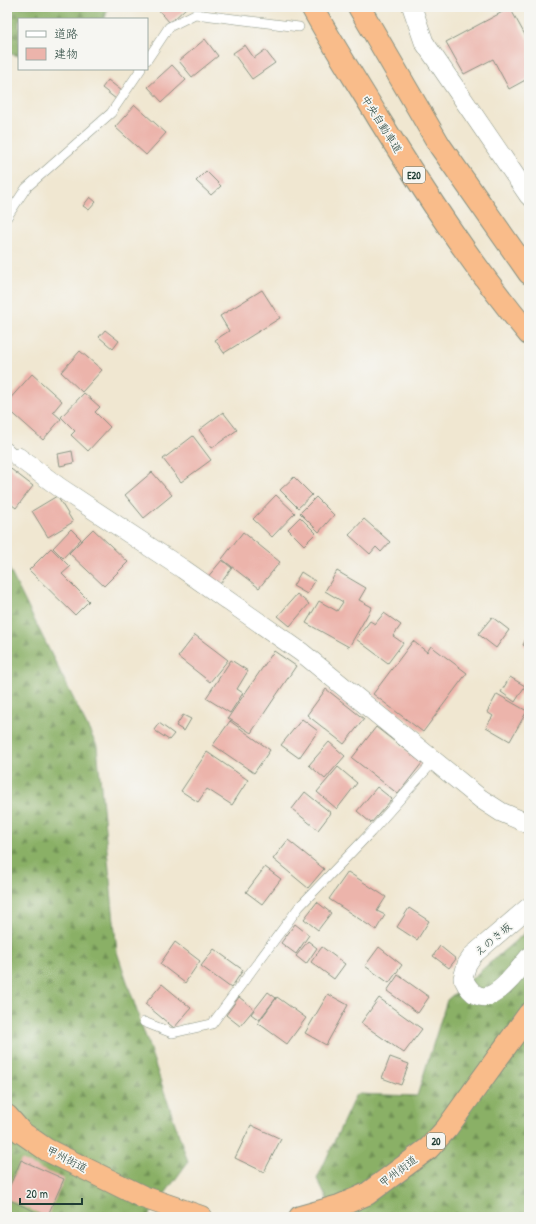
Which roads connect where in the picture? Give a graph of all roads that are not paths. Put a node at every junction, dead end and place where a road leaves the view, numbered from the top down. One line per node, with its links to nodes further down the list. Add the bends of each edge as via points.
1 (312, 7): 10 (highway, 中央自動車道 / E20, via 416,178 460,243)
2 (359, 7): 9 (highway, via 440,146)
3 (412, 7): 7 (street, via 424,42)
4 (299, 27): 5 (lane, via 195,14 169,27)
5 (148, 58)
6 (140, 70): 8 (lane, via 111,114 26,188)
7 (529, 196)
8 (7, 217)
9 (529, 273)
10 (529, 334)
11 (13, 452): 12 (street, via 59,487 183,569 301,652)
12 (434, 761): 13 (street, via 480,799 501,812); 17 (lane, via 299,907 212,1024 172,1034)
13 (529, 824)
14 (529, 907): 15 (street, えのき坂, via 473,955 462,978 467,988 483,997 489,997 506,985)
15 (529, 957)
16 (529, 1014): 21 (highway, 甲州街道 / 20, via 448,1128 429,1148 367,1194 339,1206)
17 (144, 1022)
18 (7, 1116): 19 (highway, 甲州街道, via 21,1132 47,1150)
19 (172, 1213): 20 (highway, 甲州街道)
20 (201, 1217)
21 (300, 1217)

